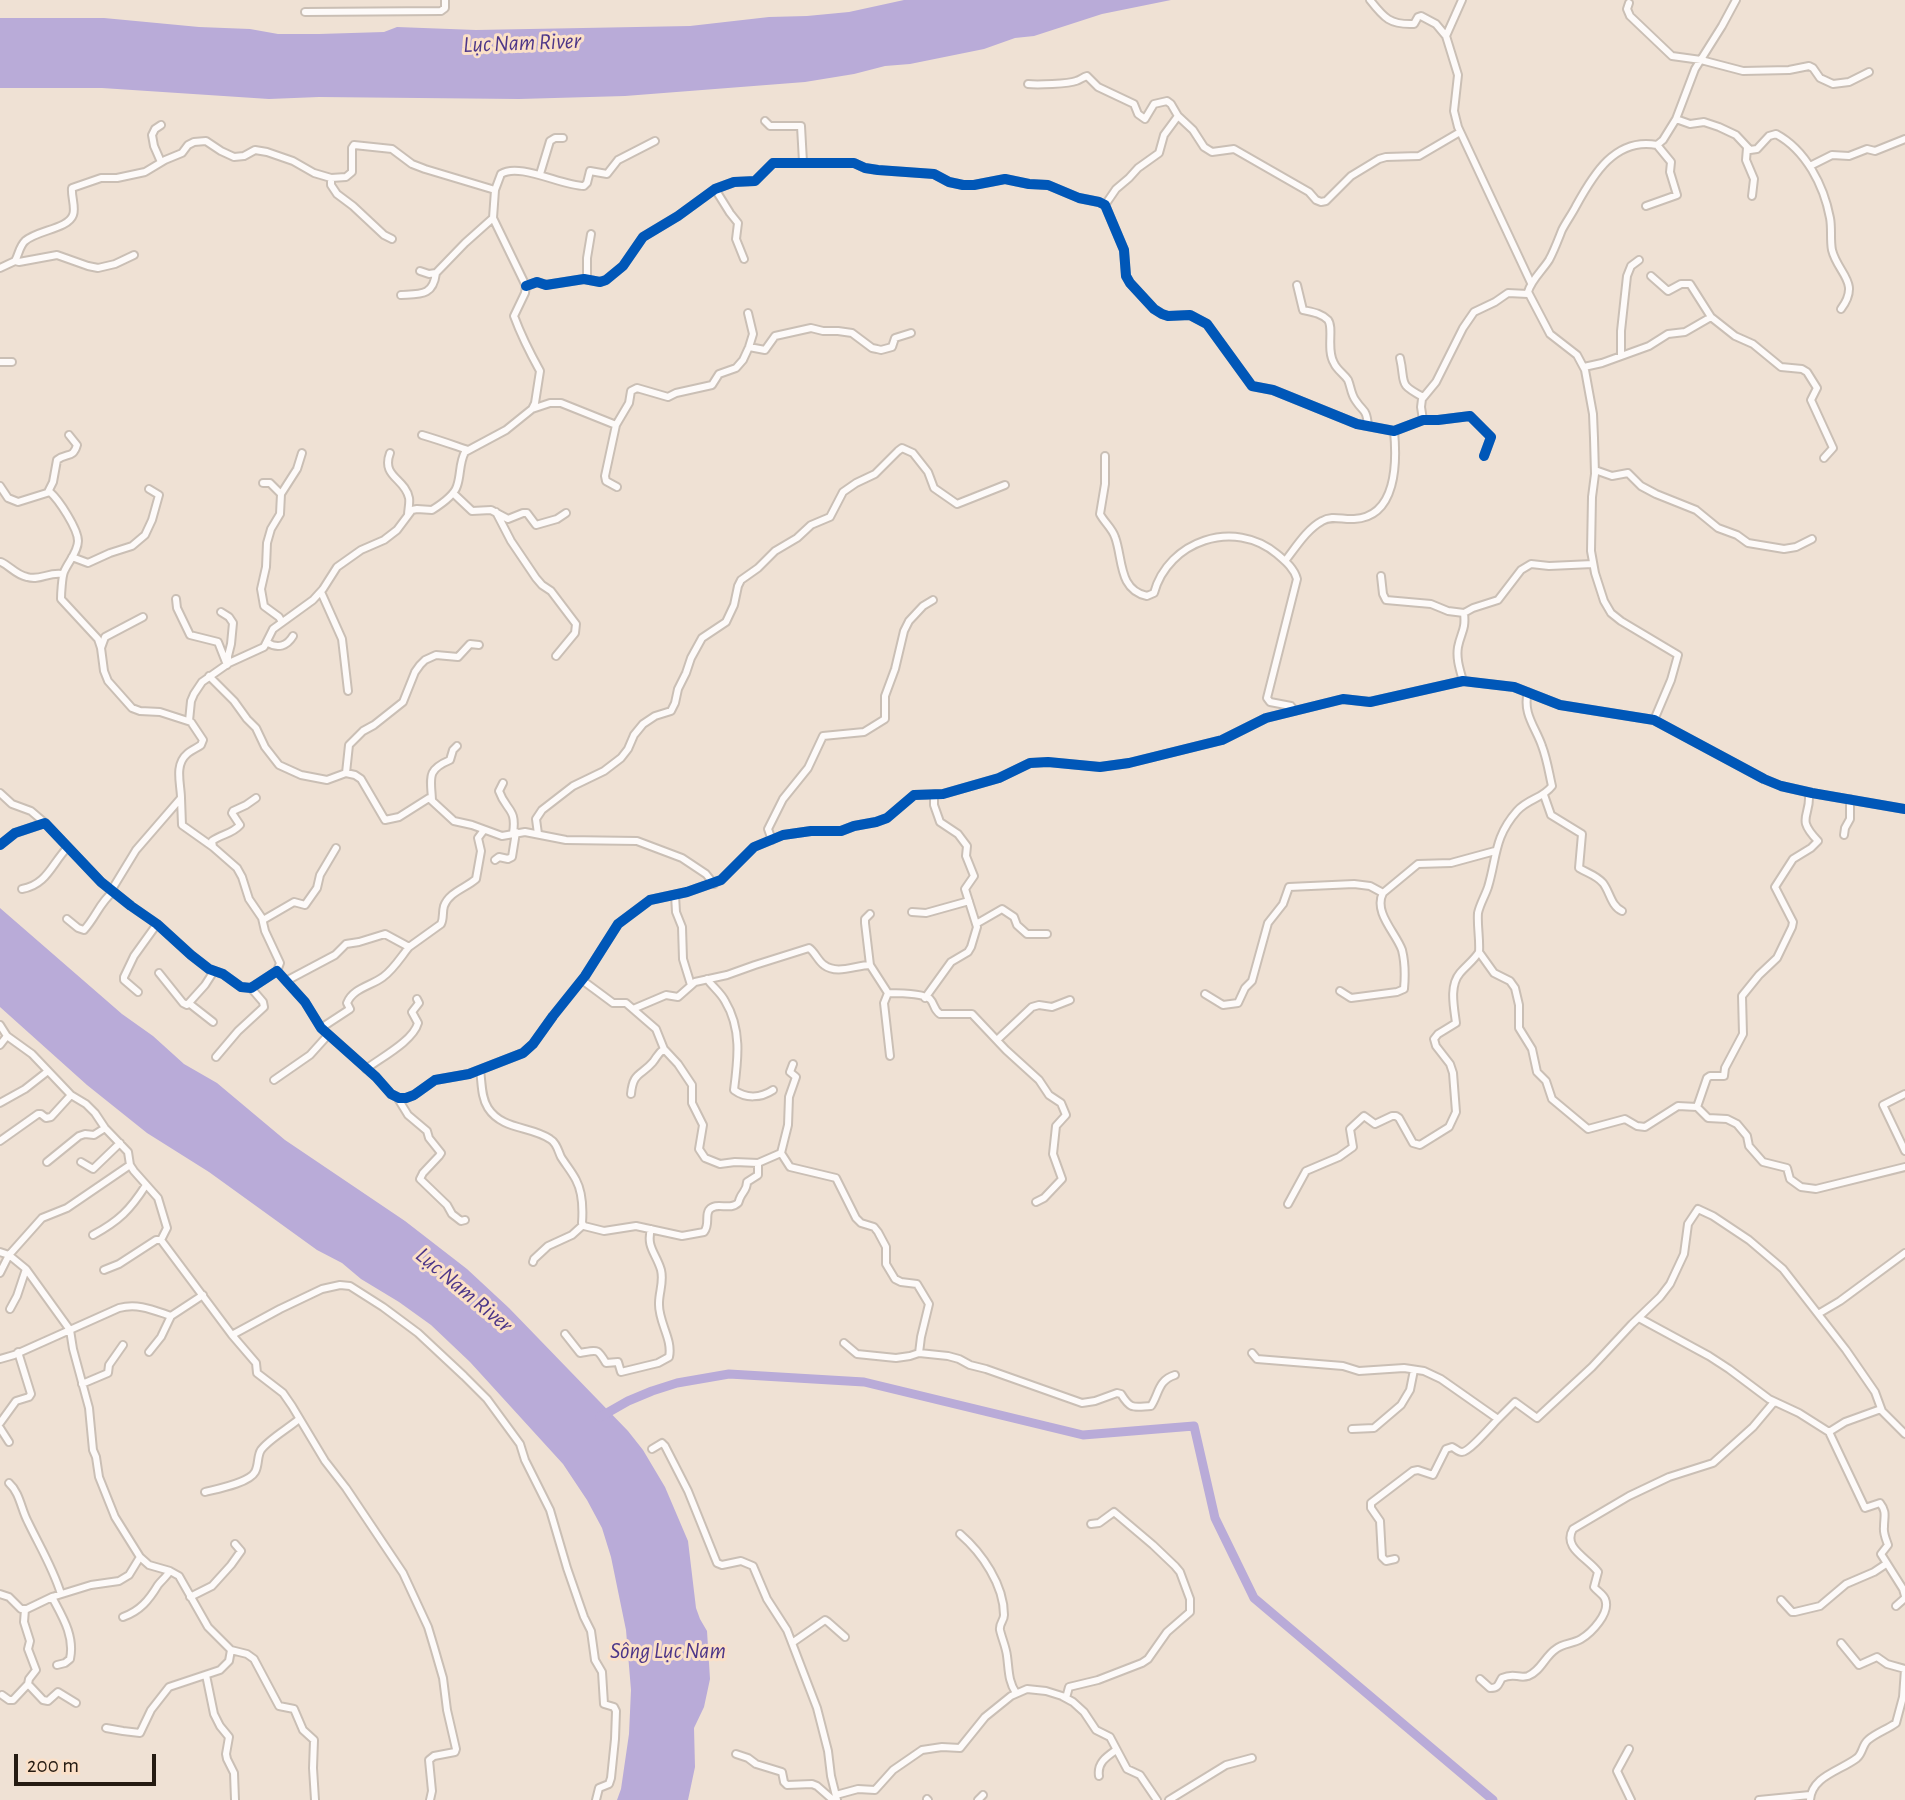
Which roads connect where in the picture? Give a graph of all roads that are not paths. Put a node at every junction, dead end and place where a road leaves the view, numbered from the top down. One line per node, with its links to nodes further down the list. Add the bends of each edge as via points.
1 (445, 0): 6 (street, via 441,11)
2 (1370, 0): 7 (street, via 1394,23 1414,24 1421,16)
3 (1462, 0): 7 (street)
4 (1736, 0): 8 (street)
5 (1629, 3): 8 (street, via 1630,16 1670,55)
6 (305, 12)
7 (1446, 36): 15 (street, via 1457,70 1454,111)
8 (1701, 60): 9 (street, via 1751,72 1810,66 1833,84); 12 (street)
9 (1869, 72)
10 (1028, 84): 11 (street, via 1074,82 1087,76 1098,88 1134,104 1143,118 1154,104 1163,101)
11 (1178, 116): 15 (street, via 1212,152 1234,149 1321,202 1373,162 1419,156); 29 (street, via 1164,135 1159,153 1116,189)
12 (1676, 119): 19 (street); 20 (street, via 1713,125 1736,135)
13 (765, 121): 22 (street, via 770,126 801,126)
14 (160, 125): 21 (street, via 152,135)
15 (1461, 132): 43 (street)
16 (563, 138): 24 (street, via 550,141)
17 (1905, 139): 23 (street, via 1875,151 1832,155)
18 (655, 141): 24 (street, via 615,162 607,174 590,171 584,186)
19 (1657, 145): 30 (street, via 1671,162 1678,195); 43 (street, via 1628,148 1597,170)
20 (1747, 148): 23 (street, via 1757,149 1776,134); 28 (street, via 1746,160 1754,179)
21 (161, 162): 25 (street, via 194,142 206,141 234,157 254,150 267,152); 37 (street, via 145,172 101,178 72,188 73,216 65,224 32,236)
22 (803, 162): 26 (street, via 773,163 755,181); 29 (street, via 854,163 878,170 934,174 963,185 1004,179 1048,185)
23 (1810, 166): 48 (street, via 1831,221 1833,253 1848,283 1849,298)
24 (540, 174): 27 (street, via 503,172)
25 (331, 178): 27 (street, via 352,172 352,148 356,145 391,149 412,164); 33 (street, via 333,190)
26 (715, 189): 35 (street, via 738,223 736,239); 42 (street, via 643,237 611,277 600,282)
27 (495, 190): 31 (street)
28 (1752, 196)
29 (1105, 205): 62 (street, via 1124,250 1127,280 1154,309 1168,316 1190,315 1207,324 1252,386)
30 (1646, 206)
31 (493, 218): 40 (street); 45 (street)
32 (592, 234): 42 (street)
33 (392, 239)
34 (134, 255): 37 (street, via 98,268 57,255)
35 (744, 260)
36 (1639, 260): 53 (street, via 1627,276)
37 (15, 261): 38 (street)
38 (0, 268)
39 (420, 271): 40 (street)
40 (436, 273): 47 (street, via 427,292)
41 (1651, 276): 50 (street, via 1668,291 1690,284)
42 (587, 279): 45 (street)
43 (1531, 284): 46 (street)
44 (1297, 285): 62 (street, via 1303,310 1318,313 1332,327 1333,363 1365,410)
45 (526, 286): 59 (street, via 514,316 540,371)
46 (1528, 294): 57 (street, via 1552,337 1577,355); 58 (street, via 1508,293 1475,312)
47 (401, 295)
48 (1841, 309)
49 (748, 313): 52 (street, via 753,334)
50 (1711, 317): 53 (street, via 1685,332 1671,333); 71 (street, via 1781,367 1809,373 1817,388 1811,400 1833,448)
51 (911, 333): 52 (street, via 881,350 852,333 808,328 775,336 765,350)
52 (749, 348): 61 (street, via 736,368 719,374 710,386 668,397 635,388)
53 (1621, 355): 57 (street)
54 (1400, 358): 58 (street, via 1404,383)
55 (0, 362): 56 (street)
56 (12, 362)
57 (1584, 367): 72 (street, via 1593,414)
58 (1423, 397): 60 (street)
59 (532, 409): 61 (street, via 561,403); 66 (street, via 506,430)
60 (1423, 420): 63 (street); 70 (street, via 1470,416 1490,437)
61 (616, 425): 76 (street, via 605,479)
62 (1368, 425): 63 (street)
63 (1394, 431): 86 (street, via 1395,473 1378,510 1357,519 1320,522)
64 (69, 435): 78 (street, via 77,445 75,452 57,460)
65 (422, 435): 66 (street)
66 (468, 450): 79 (street, via 461,459)
67 (302, 453): 80 (street)
68 (390, 453): 83 (street, via 391,474 409,497)
69 (1105, 456): 86 (street, via 1100,514 1116,538 1134,592 1154,593 1170,562 1208,538 1243,537)
70 (1484, 456)
71 (1824, 458)
72 (1595, 470): 84 (street, via 1612,476 1628,473 1642,486 1696,510 1748,543 1784,550); 88 (street, via 1590,536)
73 (263, 483): 80 (street, via 270,483)
74 (1004, 485): 126 (street, via 957,504 934,488 913,453 902,448 877,472 850,486 830,517 811,525 741,580 726,622 702,638 691,658 671,711 643,724 616,762 573,786 540,812)
75 (0, 486): 78 (street, via 8,498 18,502)
76 (617, 487)
77 (149, 489): 85 (street, via 159,495 148,531 138,541 88,564)
78 (48, 492): 85 (street, via 77,535)
79 (453, 493): 81 (street, via 472,511); 83 (street, via 432,510 415,509)
80 (281, 494): 97 (street, via 280,514 267,543 261,589 264,606)
81 (496, 512): 82 (street, via 508,519 527,513 536,525); 102 (street, via 529,568 576,624 575,633)
82 (566, 513)
83 (408, 515): 91 (street, via 384,540 337,567)
84 (1812, 538)
85 (72, 557): 89 (street)
86 (1285, 561): 108 (street, via 1297,579 1267,698)
87 (1, 562): 89 (street, via 26,577)
88 (1593, 564): 95 (street, via 1531,564 1498,600); 109 (street, via 1611,613 1678,655)
89 (62, 574): 101 (street, via 62,602)
90 (1381, 576): 95 (street, via 1386,600)
91 (321, 592): 97 (street); 106 (street, via 342,639)
92 (176, 599): 103 (street, via 190,635 218,642)
93 (933, 600): 128 (street, via 904,631 886,696 885,719 864,732 823,736 768,829)
94 (221, 612): 103 (street, via 233,623)
95 (1464, 613): 105 (street, via 1457,651)
96 (143, 617): 101 (street, via 105,637)
97 (282, 622): 99 (street)
98 (293, 636): 99 (street, via 285,645)
99 (268, 643): 103 (street)
100 (479, 645): 112 (street, via 470,644 456,658 436,655 420,665 403,702 349,745)
101 (101, 648): 110 (street, via 108,681 132,708)
102 (556, 656)
103 (228, 664): 104 (street)
104 (209, 676): 110 (street, via 194,694); 112 (street, via 256,728 279,765 327,780)
105 (1463, 681): 107 (street); 108 (street, via 1370,702 1343,699)
106 (348, 691)
107 (1528, 692): 109 (street, via 1560,705); 117 (street, via 1526,708 1552,786)
108 (1295, 711): 116 (street, via 1266,718 1222,740 1157,757 1100,767 1030,763 999,778)
109 (1654, 720): 115 (street, via 1771,782)
110 (189, 721): 118 (street, via 202,743 182,760)
111 (457, 746): 121 (street, via 431,778)
112 (346, 773): 121 (street, via 361,779 385,820)
113 (503, 783): 125 (street, via 499,791 513,814)
114 (0, 793): 123 (street)
115 (1809, 793): 120 (street); 190 (street, via 1805,820 1818,841 1793,859 1775,887 1792,927 1777,958 1742,996 1742,1036 1724,1076 1707,1077)
116 (934, 794): 128 (street, via 914,795 876,822); 140 (street, via 940,822 967,846 974,876 965,887)
117 (1544, 795): 133 (street, via 1519,809); 141 (street, via 1551,815 1582,834 1579,868 1601,881)
118 (181, 798): 131 (street, via 182,825); 137 (street, via 141,844)
119 (256, 798): 131 (street, via 233,811 240,825 218,836)
120 (1850, 799): 122 (street); 127 (street)
121 (432, 800): 124 (street, via 454,821)
122 (1905, 809)
123 (45, 824): 129 (street, via 15,833); 130 (street)
124 (484, 830): 125 (street, via 502,836); 149 (street, via 478,838 481,851 476,879 449,898 441,924)
125 (515, 833): 126 (street); 134 (street, via 512,857)
126 (538, 834): 135 (street, via 566,840 637,841 682,858)
127 (1844, 835)
128 (772, 840): 135 (street, via 754,847)
129 (0, 845)
130 (68, 847): 136 (street, via 46,877); 137 (street)
131 (213, 847): 145 (street, via 237,868)
132 (336, 848): 145 (street, via 304,905 294,902)
133 (1495, 851): 138 (street, via 1451,863 1418,864); 150 (street, via 1478,914)
134 (495, 860)
135 (714, 884): 139 (street)
136 (22, 888)
137 (112, 891): 144 (street, via 84,930); 146 (street)
138 (1383, 893): 160 (street, via 1382,908 1404,962 1405,987 1351,998); 163 (street, via 1354,884 1289,887 1283,904 1269,920 1252,981 1238,1003 1223,1005)
139 (675, 895): 156 (street, via 647,901 618,924); 158 (street)
140 (969, 901): 142 (street, via 926,913); 147 (street)
141 (1622, 911)
142 (912, 912)
143 (870, 915): 151 (street, via 865,923)
144 (67, 919)
145 (263, 920): 153 (street, via 280,963)
146 (157, 924): 152 (street); 161 (street, via 124,977)
147 (976, 924): 148 (street, via 1004,909 1027,934); 164 (street, via 970,949 951,962)
148 (1047, 934)
149 (409, 947): 157 (street, via 382,934 346,944 335,955); 171 (street, via 386,975 349,998 350,1009)
150 (1479, 952): 190 (street, via 1494,973 1516,988 1520,1028 1552,1099 1586,1128 1622,1119 1645,1127 1678,1106); 203 (street, via 1455,981 1456,1023 1434,1040 1453,1073 1456,1112 1451,1125 1416,1145 1398,1116 1376,1125 1364,1116 1350,1129 1353,1147 1306,1171)
151 (870, 965): 155 (street, via 831,969 809,948); 162 (street)
152 (214, 971): 159 (street); 167 (street)
153 (276, 971): 157 (street); 159 (street)
154 (159, 974): 167 (street)
155 (707, 979): 158 (street); 184 (street, via 726,1002 737,1028 734,1090 757,1097)
156 (582, 980): 168 (street, via 613,1003 626,1003); 181 (street, via 533,1044 517,1056)
157 (286, 981): 171 (street)
158 (691, 985): 168 (street, via 678,997 666,995)
159 (251, 988): 178 (street, via 264,1007)
160 (1340, 991)
161 (138, 992)
162 (888, 993): 164 (street); 177 (street, via 884,1003)
163 (1205, 994)
164 (925, 998): 174 (street, via 940,1014 972,1014)
165 (417, 999): 180 (street, via 412,1012 418,1023 415,1031)
166 (1070, 1000): 174 (street, via 1052,1007 1032,1007)
167 (190, 1004): 169 (street)
168 (633, 1009): 176 (street, via 656,1029)
169 (213, 1022)
170 (0, 1025): 173 (street)
171 (321, 1028): 172 (street)
172 (328, 1035): 180 (street); 183 (street, via 310,1055)
173 (7, 1036): 175 (street); 182 (street)
174 (997, 1040): 202 (street, via 1066,1113 1056,1126 1054,1143 1062,1179)
175 (0, 1045)
176 (664, 1049): 185 (street, via 638,1074); 198 (street, via 692,1085 692,1103 703,1123 702,1154 720,1164)
177 (890, 1056)
178 (216, 1057)
179 (793, 1064): 195 (street, via 790,1072 796,1077 788,1101)
180 (366, 1069): 188 (street)
181 (480, 1070): 188 (street, via 442,1078 414,1095); 205 (street, via 482,1092 492,1113 555,1143 578,1185)
182 (48, 1071): 187 (street); 189 (street)
183 (274, 1080)
184 (773, 1090)
185 (631, 1094)
186 (1905, 1094): 194 (street, via 1883,1105)
187 (71, 1095): 191 (street, via 86,1104); 192 (street, via 51,1117 38,1114)
188 (397, 1097): 204 (street, via 441,1153 420,1180 452,1214)
189 (0, 1103)
190 (1697, 1107): 200 (street, via 1708,1118 1737,1125 1762,1160 1787,1168 1790,1180 1807,1189)
191 (104, 1128): 193 (street); 196 (street, via 94,1135 79,1136)
192 (0, 1141)
193 (120, 1143): 197 (street, via 93,1169); 199 (street, via 128,1152)
194 (1905, 1150)
195 (782, 1153): 198 (street); 228 (street, via 790,1167 836,1178 856,1218 878,1231 895,1279 919,1286 929,1304)
196 (47, 1162)
197 (81, 1162)
198 (758, 1163): 206 (street, via 757,1177 747,1182 737,1204 710,1209 704,1232 682,1236)
199 (130, 1165): 201 (street); 211 (street, via 67,1208 42,1218)
200 (1905, 1167)
201 (146, 1185): 207 (street, via 117,1221); 208 (street, via 158,1198 166,1222)
202 (1037, 1202)
203 (1288, 1204)
204 (465, 1220)
205 (583, 1225): 206 (street, via 604,1231); 212 (street, via 548,1246)
206 (651, 1229): 222 (street, via 648,1239 662,1272 659,1306 668,1357 622,1372 618,1362 606,1363 598,1352 580,1353)
207 (93, 1235)
208 (161, 1240): 214 (street); 216 (street)
209 (0, 1252): 211 (street)
210 (1905, 1253): 218 (street)
211 (9, 1255): 213 (street); 215 (street)
212 (533, 1262)
213 (26, 1269): 217 (street); 221 (street)
214 (104, 1270)
215 (0, 1273)
216 (203, 1295): 219 (street); 223 (street)
217 (10, 1309)
218 (1818, 1314): 220 (street, via 1775,1261 1699,1209 1688,1224 1684,1254 1670,1284); 235 (street, via 1870,1384)
219 (171, 1316): 221 (street, via 130,1305); 227 (street)
220 (1639, 1318): 234 (street, via 1709,1356); 237 (street, via 1540,1416 1536,1418 1515,1402)
221 (70, 1330): 226 (street); 233 (street)
222 (565, 1334)
223 (232, 1335): 236 (street, via 256,1363 257,1373 283,1393); 286 (street, via 322,1289 349,1286 418,1333 487,1399 520,1444 551,1510 591,1631 595,1660 602,1672 604,1704 616,1712 611,1778 597,1790)
224 (844, 1343): 228 (street, via 857,1354 896,1358)
225 (123, 1345): 233 (street, via 108,1373)
226 (18, 1352): 230 (street); 238 (street, via 31,1394 16,1401)
227 (149, 1352)
228 (919, 1353): 232 (street, via 959,1359 1083,1404 1117,1393 1130,1406 1151,1406 1160,1384)
229 (1252, 1353): 231 (street, via 1257,1359 1359,1371)
230 (0, 1359)
231 (1414, 1370): 237 (street, via 1441,1379); 239 (street, via 1401,1405 1375,1427)
232 (1175, 1375)
233 (82, 1384): 249 (street, via 99,1477 114,1517)
234 (1774, 1402): 240 (street); 269 (street, via 1713,1463 1669,1477 1573,1529 1571,1546 1598,1572 1594,1585 1606,1603 1601,1620 1582,1639 1555,1650 1531,1675 1508,1675 1496,1688)
235 (1881, 1409): 240 (street); 241 (street)
236 (299, 1419): 245 (street, via 260,1451 253,1476); 285 (street, via 403,1573 428,1628 456,1749 429,1760)
237 (1498, 1419): 250 (street, via 1465,1451 1446,1449 1433,1475 1413,1471 1371,1503 1380,1521 1382,1558)
238 (0, 1425): 242 (street)
239 (1352, 1429)
240 (1829, 1432): 251 (street, via 1865,1508 1880,1503 1885,1510 1883,1530 1888,1545 1881,1554)
241 (1905, 1434)
242 (9, 1442)
243 (652, 1449): 263 (street, via 662,1443 665,1446 715,1560 722,1565 741,1561 753,1566)
244 (9, 1483): 254 (street)
245 (205, 1492)
246 (1091, 1524): 273 (street, via 1114,1512 1153,1545 1180,1572 1190,1608 1148,1659 1069,1687)
247 (960, 1534): 271 (street, via 975,1549 999,1589 1004,1616 1000,1630 1010,1684)
248 (235, 1544): 256 (street, via 241,1551 232,1565 212,1586)
249 (140, 1557): 252 (street); 254 (street, via 125,1578)
250 (1395, 1559)
251 (1886, 1564): 257 (street); 258 (street, via 1846,1584 1820,1606 1792,1612)
252 (170, 1572): 256 (street, via 182,1579); 261 (street, via 143,1607)
253 (0, 1594): 260 (street)
254 (61, 1594): 255 (street)
255 (52, 1597): 260 (street); 266 (street, via 71,1642 70,1659)
256 (190, 1597): 265 (street, via 208,1627)
257 (1905, 1597): 259 (street)
258 (1780, 1600)
259 (1896, 1606)
260 (25, 1609): 270 (street, via 27,1649 36,1670)
261 (123, 1617)
262 (845, 1637): 263 (street, via 825,1620)
263 (792, 1643): 281 (street, via 821,1724)
264 (1841, 1643): 267 (street, via 1859,1665 1877,1657)
265 (231, 1650): 268 (street, via 228,1664); 284 (street, via 254,1659 279,1706 294,1709 303,1730 314,1740)
266 (57, 1665)
267 (1905, 1669): 282 (street, via 1896,1723 1869,1739 1859,1756 1821,1779)
268 (206, 1675): 275 (street, via 169,1687 140,1732); 283 (street, via 214,1714 229,1737 226,1754 234,1773)
269 (1480, 1679)
270 (28, 1684): 272 (street, via 13,1700); 274 (street, via 43,1700 58,1692)
271 (1016, 1693): 273 (street, via 1032,1689); 281 (street, via 985,1717 960,1748 922,1750 893,1770 875,1790 858,1789)
272 (2, 1695)
273 (1066, 1698): 277 (street, via 1084,1712 1096,1730 1111,1737)
274 (76, 1703)
275 (106, 1727)
276 (1629, 1749): 289 (street, via 1617,1771)
277 (1116, 1750): 280 (street, via 1099,1765); 287 (street, via 1127,1769 1140,1775)
278 (736, 1754): 281 (street, via 782,1772 787,1786 812,1784)
279 (1252, 1758): 288 (street, via 1226,1765)
280 (1098, 1776)
281 (835, 1798)
282 (1810, 1798): 290 (street)
283 (235, 1800)
284 (315, 1800)
285 (430, 1800)
286 (596, 1800)
287 (1157, 1800)
288 (1169, 1800)
289 (1631, 1800)
290 (1759, 1800)

